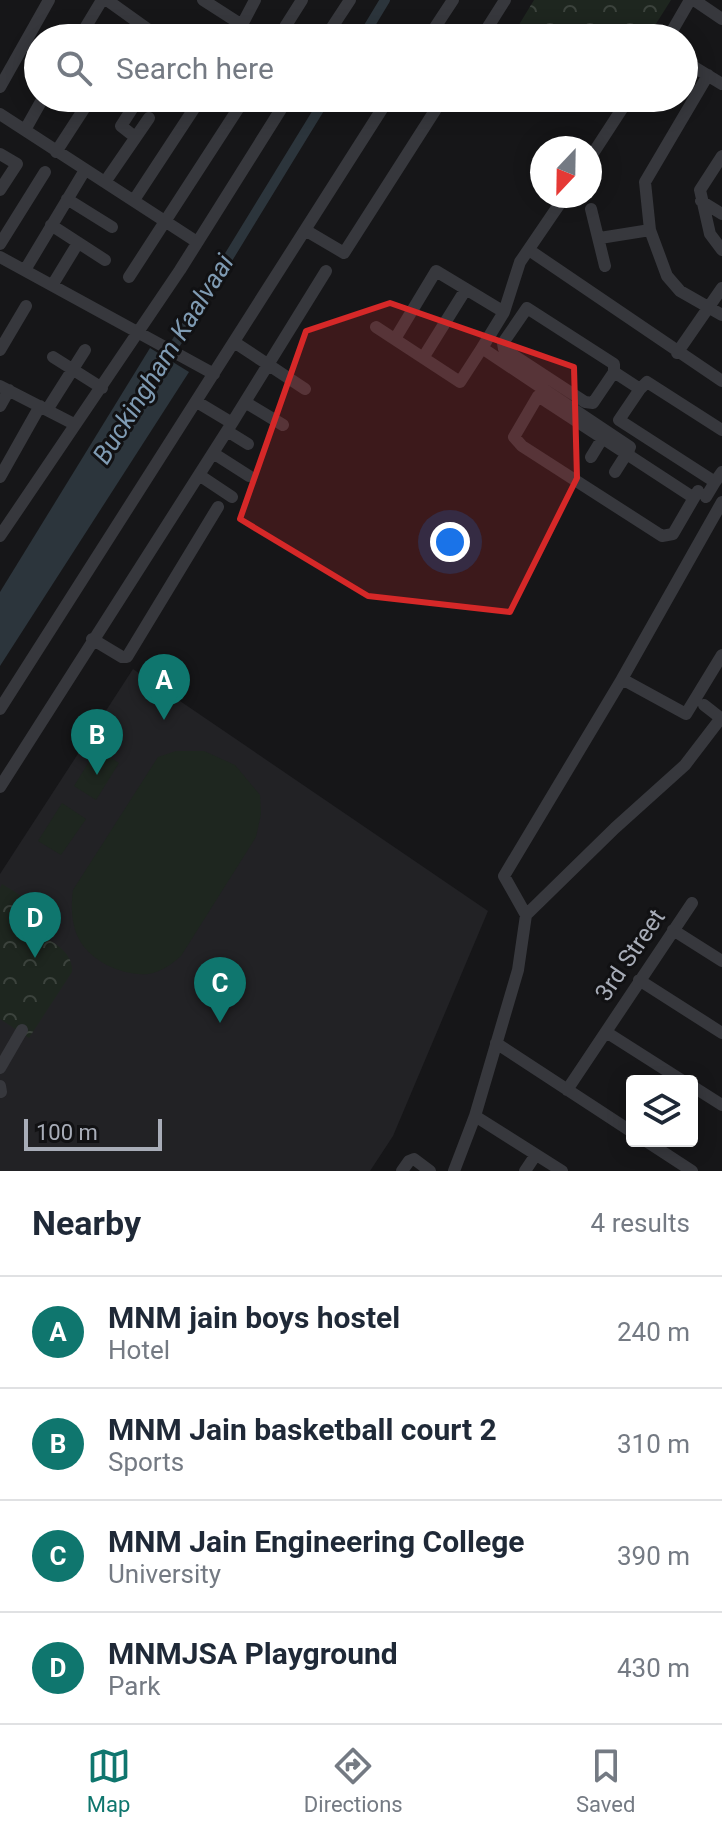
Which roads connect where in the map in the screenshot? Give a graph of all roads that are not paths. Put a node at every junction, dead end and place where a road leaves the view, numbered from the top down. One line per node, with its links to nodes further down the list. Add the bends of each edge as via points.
1 (49, 0): 11 (street)
2 (104, 0): 12 (street); 13 (street)
3 (203, 0): 14 (street)
4 (255, 0): 15 (street)
5 (302, 0): 16 (street)
6 (350, 0): 17 (street)
7 (453, 0): 18 (street)
8 (505, 0): 19 (street)
9 (692, 0): 10 (street); 20 (street)
10 (722, 19)
11 (35, 24)
12 (88, 24)
13 (139, 24)
14 (240, 24)
15 (243, 24)
16 (287, 24)
17 (334, 24)
18 (437, 24)
19 (490, 24)
20 (677, 24)
21 (24, 44): 25 (street)
22 (698, 69): 23 (street)
23 (708, 75): 24 (street); 26 (street)
24 (722, 84)
25 (0, 87)
26 (698, 92)
27 (35, 112): 39 (street)
28 (82, 112): 42 (street)
29 (130, 112): 40 (street, via 121,126)
30 (192, 112): 50 (street)
31 (236, 112): 55 (street)
32 (279, 112): 61 (street)
33 (380, 112): 58 (street)
34 (434, 112): 58 (street, via 344,253)
35 (620, 112): 41 (street)
36 (686, 112): 59 (street, via 645,182)
37 (0, 114): 39 (street)
38 (149, 118): 40 (street)
39 (25, 130): 42 (street)
40 (135, 137): 47 (street)
41 (602, 140)
42 (56, 152): 45 (street)
43 (0, 154): 48 (street, via 17,164)
44 (722, 156): 51 (street, via 700,190)
45 (85, 170): 47 (street); 49 (street)
46 (45, 172): 63 (street)
47 (105, 182): 50 (street)
48 (0, 190)
49 (67, 199): 56 (street); 57 (street)
50 (134, 200): 55 (street)
51 (701, 201): 54 (street); 65 (street, via 710,234)
52 (557, 208): 64 (street)
53 (591, 209): 60 (street)
54 (722, 214)
55 (165, 220): 61 (street); 71 (street)
56 (51, 225): 62 (street); 69 (street)
57 (112, 227)
58 (305, 230): 82 (street)
59 (650, 230): 60 (street); 76 (street, via 667,276)
60 (600, 238): 68 (street)
61 (197, 242): 80 (street)
62 (78, 243): 67 (street); 72 (street)
63 (0, 244)
64 (529, 250): 77 (street); 86 (street)
65 (722, 250)
66 (0, 257): 69 (street)
67 (105, 260)
68 (605, 266)
69 (25, 270): 72 (street)
70 (326, 271): 90 (street)
71 (129, 277)
72 (53, 284): 80 (street)
73 (722, 288): 76 (street)
74 (466, 289): 77 (street); 81 (street, via 436,271); 89 (street)
75 (26, 306): 84 (street)
76 (708, 308): 78 (street); 86 (street)
77 (504, 312): 83 (street)
78 (722, 315)
79 (376, 327): 81 (street)
80 (138, 332): 93 (street); 96 (street)
81 (395, 339): 89 (street)
82 (234, 342): 90 (street); 93 (street)
83 (482, 348): 87 (street); 89 (street, via 460,382)
84 (0, 350)
85 (85, 350): 91 (street)
86 (677, 353): 94 (street)
87 (501, 354): 92 (street, via 527,308 614,364); 99 (street); 103 (street)
88 (53, 357): 91 (street)
89 (423, 358)
90 (268, 365): 97 (street); 101 (street)
91 (73, 369): 96 (street); 104 (street)
92 (614, 372): 98 (street); 103 (street, via 593,403)
93 (214, 374): 100 (street)
94 (722, 381)
95 (4, 388): 102 (street); 104 (street)
96 (102, 388): 106 (street)
97 (305, 389)
98 (640, 389): 105 (street); 109 (street, via 653,383)
99 (540, 393): 103 (street); 110 (street); 120 (street, via 514,437 662,536 673,534)
100 (197, 402): 108 (street); 129 (street)
101 (245, 402): 107 (street); 108 (street)
102 (0, 406)
103 (582, 407): 110 (street)
104 (44, 408): 106 (street); 118 (street)
105 (619, 420): 110 (street); 119 (street)
106 (74, 424): 124 (street)
107 (283, 425)
108 (230, 427): 111 (street); 113 (street)
109 (722, 430)
110 (607, 434): 112 (street); 114 (street)
111 (248, 444)
112 (629, 451): 115 (street); 120 (street)
113 (213, 453): 116 (street); 117 (street)
114 (591, 457)
115 (615, 472)
116 (199, 475): 121 (street); 125 (street)
117 (249, 476)
118 (0, 477)
119 (719, 477): 120 (street)
120 (699, 495): 122 (street)
121 (232, 497)
122 (721, 504): 127 (street)
123 (218, 507): 125 (street, via 127,657)
124 (0, 536)
125 (92, 639): 131 (street)
126 (722, 655): 127 (street, via 686,714)
127 (622, 679): 133 (street, via 504,876)
128 (704, 705): 130 (street)
129 (0, 709)
130 (722, 718): 133 (street, via 685,765)
131 (0, 787)
132 (692, 903): 134 (street, 3rd Street)
133 (526, 915): 140 (street, via 518,970)
134 (673, 930): 135 (street); 136 (street, 3rd Street)
135 (722, 961)
136 (639, 980): 138 (street, 3rd Street); 139 (street)
137 (22, 1030): 141 (street)
138 (606, 1032): 142 (street); 143 (street, 3rd Street)
139 (722, 1033)
140 (496, 1043): 143 (street); 146 (street)
141 (0, 1068)
142 (674, 1075)
143 (567, 1090): 147 (street)
144 (698, 1090): 145 (street)
145 (722, 1105)
146 (475, 1116): 149 (street); 153 (street)
147 (626, 1128)
148 (653, 1147): 150 (street)
149 (535, 1156): 154 (street); 155 (street)
150 (674, 1166): 156 (street)
151 (402, 1171): 152 (street, via 414,1159)
152 (430, 1171)
153 (454, 1171)
154 (525, 1171)
155 (562, 1171)
156 (692, 1171)

